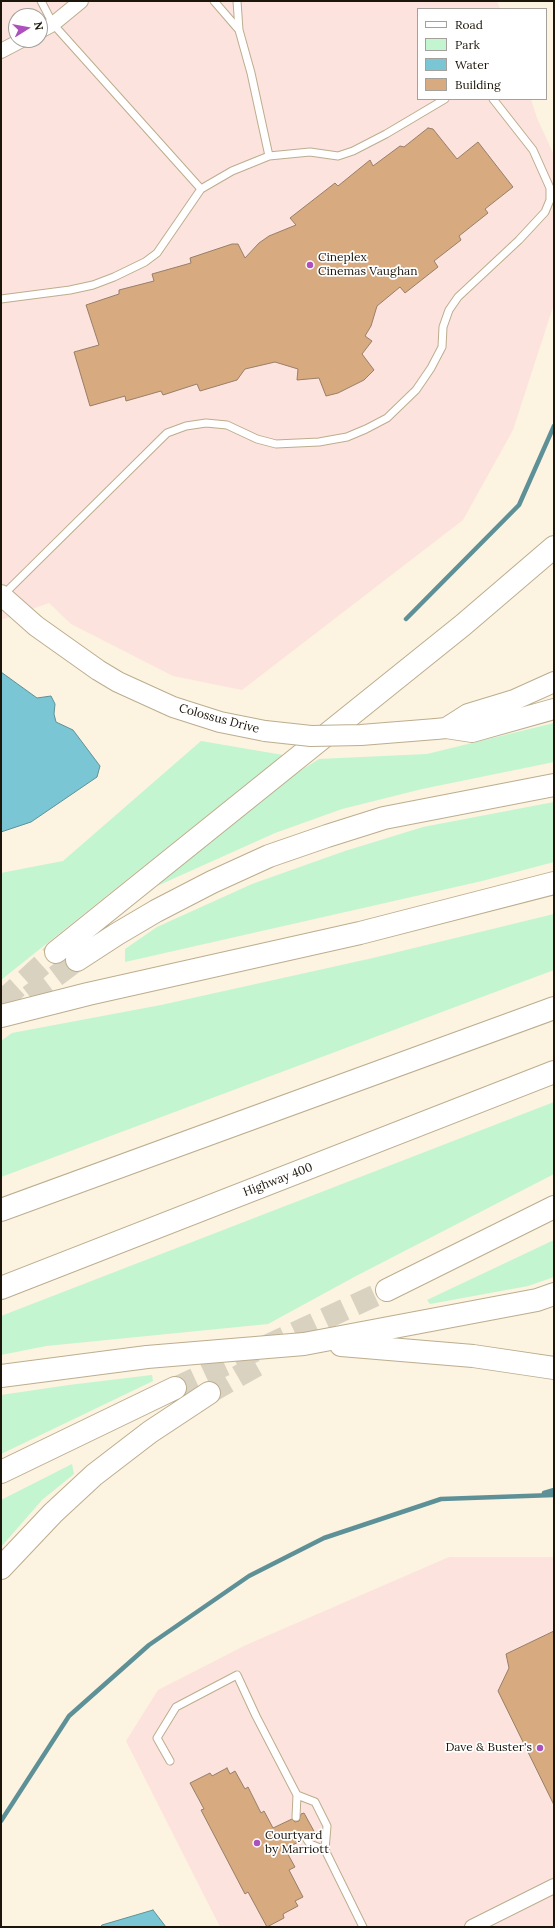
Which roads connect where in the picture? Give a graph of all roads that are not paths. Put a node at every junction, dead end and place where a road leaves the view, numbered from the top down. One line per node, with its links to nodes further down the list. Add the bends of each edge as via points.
1 (41, 1): 5 (lane)
2 (81, 1): 5 (street)
3 (214, 1): 7 (lane)
4 (237, 1): 7 (lane)
5 (53, 24): 6 (street); 11 (lane)
6 (48, 26)
7 (239, 30): 10 (lane)
8 (443, 100): 10 (lane, via 386,134 338,156 310,152)
9 (494, 100): 14 (lane, via 533,150 550,188 550,200 545,212 519,240 458,297 449,310 443,327 442,346 416,390 387,418 347,437 319,442 276,444 257,439 226,425 206,423 186,426 167,433)
10 (269, 156): 11 (lane, via 232,171)
11 (201, 189): 12 (lane, via 164,244 145,262 93,285)
12 (1, 298)
13 (554, 547): 20 (highway, via 456,630)
14 (1, 596): 17 (street, Colossus Drive, bridge, via 36,626 118,682 173,707 220,722 265,731 311,736)
15 (554, 682): 17 (street, Colossus Drive, via 514,700 468,714)
16 (554, 708): 17 (street, Colossus Drive, via 472,732)
17 (441, 729)
18 (554, 785): 21 (highway, via 384,818 269,856 156,911)
19 (554, 883): 22 (highway, via 360,933)
20 (56, 952)
21 (77, 960)
22 (88, 994): 23 (highway); 25 (highway)
23 (1, 1004)
24 (554, 1008): 28 (highway)
25 (1, 1016)
26 (554, 1072): 29 (highway, Highway 400)
27 (554, 1207): 30 (highway)
28 (1, 1210)
29 (1, 1288)
30 (387, 1290)
31 (554, 1294): 32 (highway, via 537,1300)
32 (304, 1344): 33 (highway, via 436,1352); 34 (highway, via 147,1357)
33 (554, 1368)
34 (1, 1376)
35 (175, 1388): 37 (highway)
36 (209, 1393): 38 (highway, via 150,1432 94,1475 53,1513)
37 (1, 1472)
38 (1, 1568)
39 (170, 1761): 40 (lane, via 157,1738 176,1707 237,1675)
40 (298, 1794): 41 (lane); 43 (lane, via 315,1802 324,1820)
41 (296, 1817)
42 (306, 1838): 43 (lane, via 310,1844)
43 (324, 1850): 45 (lane)
44 (554, 1886): 46 (street)
45 (363, 1927)
46 (472, 1927)

